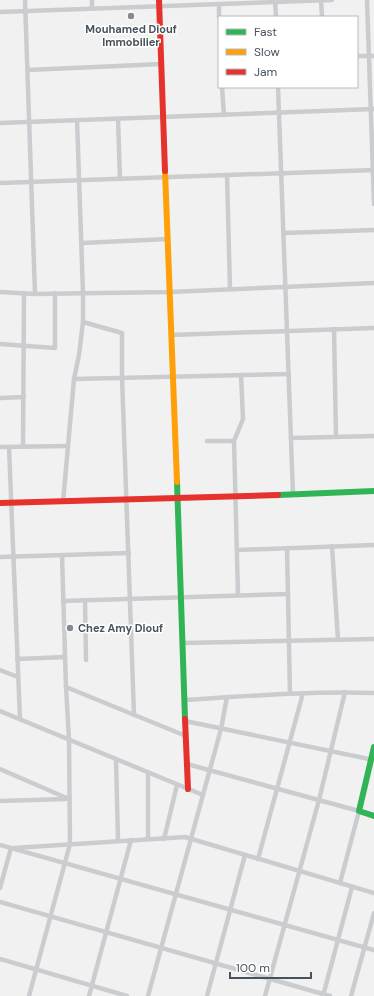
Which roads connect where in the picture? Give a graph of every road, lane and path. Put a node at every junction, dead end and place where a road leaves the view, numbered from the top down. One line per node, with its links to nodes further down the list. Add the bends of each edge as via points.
1 (25, 0): 10 (street)
2 (92, 0): 9 (street)
3 (321, 0): 4 (street); 6 (street); 14 (street)
4 (332, 0)
5 (367, 0): 16 (street)
6 (275, 1): 8 (street); 13 (street)
7 (159, 3): 8 (street); 9 (street); 17 (street)
8 (219, 4): 12 (street)
9 (92, 8): 10 (street)
10 (26, 11): 11 (street); 18 (street)
11 (0, 12)
12 (219, 16)
13 (276, 16)
14 (322, 16)
15 (358, 56): 16 (street)
16 (372, 56): 21 (street)
17 (162, 64): 18 (street); 24 (street)
18 (28, 70): 27 (street)
19 (222, 88): 23 (street)
20 (278, 88): 22 (street)
21 (372, 109): 22 (street); 29 (street)
22 (279, 113): 23 (street); 30 (street)
23 (224, 115): 24 (street)
24 (164, 117): 25 (street); 32 (street)
25 (118, 118): 26 (street); 33 (street)
26 (77, 120): 27 (street); 34 (street)
27 (29, 122): 28 (street); 35 (street)
28 (0, 123)
29 (373, 170): 30 (street); 37 (street)
30 (281, 173): 31 (street); 39 (street)
31 (226, 175): 32 (street); 44 (street)
32 (166, 177): 33 (street); 40 (street)
33 (120, 179): 34 (street)
34 (79, 180): 35 (street); 41 (street)
35 (31, 182): 36 (street); 49 (street)
36 (0, 183)
37 (374, 204)
38 (374, 230): 39 (street)
39 (284, 233): 43 (street)
40 (168, 239): 41 (street); 46 (street)
41 (82, 242): 47 (street)
42 (374, 283): 43 (street)
43 (286, 287): 44 (street); 54 (street)
44 (230, 289): 46 (street)
45 (0, 292): 48 (street)
46 (170, 292): 47 (street); 55 (street)
47 (83, 293): 50 (street); 51 (street)
48 (24, 294): 49 (street); 57 (street)
49 (35, 294): 50 (street)
50 (55, 294): 57 (street, via 55,348)
51 (83, 322): 61 (street, via 122,333); 62 (street)
52 (374, 328): 53 (street)
53 (334, 329): 54 (street); 66 (street)
54 (287, 331): 55 (street); 58 (street)
55 (172, 335): 60 (street)
56 (0, 344): 57 (street)
57 (24, 346): 63 (street)
58 (289, 374): 59 (street); 67 (street)
59 (241, 375): 60 (street); 69 (street, via 243,419)
60 (173, 376): 61 (street); 77 (street)
61 (122, 377): 62 (street); 78 (street)
62 (74, 378): 70 (street)
63 (24, 397): 64 (street); 73 (street)
64 (0, 398)
65 (374, 436): 66 (street)
66 (336, 437): 67 (street)
67 (291, 438): 75 (street)
68 (207, 441): 69 (street)
69 (234, 441): 76 (street)
70 (68, 446): 73 (street); 79 (street)
71 (0, 447): 72 (street)
72 (9, 447): 73 (street); 81 (street)
73 (23, 447)
74 (374, 491): 75 (street)
75 (293, 495): 76 (street)
76 (236, 497): 77 (street); 85 (street)
77 (177, 498): 78 (street); 92 (street)
78 (127, 500): 79 (street); 86 (street)
79 (63, 502): 81 (street)
80 (0, 503): 81 (street)
81 (11, 503): 88 (street)
82 (374, 545): 83 (street)
83 (332, 546): 84 (street); 97 (street)
84 (287, 548): 85 (street); 90 (street)
85 (237, 550): 91 (street)
86 (128, 553): 87 (street); 93 (street)
87 (62, 555): 88 (street); 94 (street)
88 (13, 556): 89 (street); 101 (street)
89 (0, 557)
90 (288, 594): 91 (street); 98 (street)
91 (238, 595): 92 (street)
92 (181, 597): 93 (street); 99 (street)
93 (130, 599): 95 (street); 113 (street)
94 (63, 600): 95 (street); 100 (street)
95 (85, 600): 102 (street)
96 (374, 639): 97 (street)
97 (338, 640): 98 (street)
98 (289, 641): 99 (street); 109 (street)
99 (183, 643): 111 (street)
100 (65, 657): 101 (street); 105 (street)
101 (17, 659): 104 (street)
102 (86, 660)
103 (0, 670): 104 (street)
104 (18, 677): 114 (street)
105 (66, 687): 113 (street); 118 (street)
106 (345, 692): 107 (street); 108 (street); 121 (street)
107 (303, 693): 109 (street); 119 (street)
108 (374, 693)
109 (290, 694): 110 (street)
110 (227, 698): 111 (street); 116 (street)
111 (185, 700): 115 (street)
112 (0, 711): 114 (street)
113 (134, 715): 117 (street)
114 (20, 719): 118 (street)
115 (186, 721): 116 (street); 117 (street)
116 (221, 729): 119 (street); 126 (street)
117 (186, 736): 124 (street)
118 (69, 740): 122 (street); 132 (street)
119 (290, 743): 121 (street); 130 (street)
120 (374, 747): 123 (street)
121 (331, 751): 123 (street); 133 (street)
122 (116, 759): 127 (street); 141 (street)
123 (372, 760): 135 (street)
124 (187, 764): 126 (street); 129 (street)
125 (0, 769): 132 (street)
126 (210, 771): 130 (street); 131 (street)
127 (148, 772): 128 (street); 138 (street)
128 (177, 784): 129 (street); 137 (street)
129 (188, 789): 131 (street)
130 (277, 789): 133 (street); 146 (street)
131 (203, 795): 139 (street)
132 (69, 799): 134 (street); 142 (street)
133 (319, 800): 135 (street); 148 (street)
134 (0, 801)
135 (358, 811): 136 (street); 150 (street)
136 (374, 816)
137 (164, 838): 138 (street); 139 (street)
138 (148, 839): 140 (street)
139 (191, 839): 145 (street); 154 (street)
140 (131, 840): 141 (street); 149 (street)
141 (118, 841): 142 (street)
142 (70, 844): 144 (street); 147 (street)
143 (0, 845): 144 (street)
144 (11, 848): 147 (street); 152 (street)
145 (245, 855): 146 (street); 156 (street)
146 (258, 859): 148 (street)
147 (65, 863): 149 (street); 158 (street)
148 (300, 871): 150 (street); 159 (street)
149 (121, 879): 154 (street); 160 (street)
150 (340, 883): 151 (street)
151 (352, 887): 153 (street); 161 (street)
152 (0, 888)
153 (374, 893)
154 (176, 894): 156 (street); 163 (street)
155 (0, 902): 158 (street)
156 (231, 910): 159 (street); 166 (street)
157 (374, 913): 162 (street)
158 (51, 917): 160 (street); 167 (street)
159 (285, 925): 161 (street); 168 (street)
160 (106, 932): 163 (street); 169 (street)
161 (338, 940): 162 (street); 170 (street)
162 (365, 947): 164 (street); 178 (street)
163 (161, 948): 166 (street); 174 (street)
164 (374, 950)
165 (0, 959): 167 (street)
166 (216, 964): 168 (street); 175 (street)
167 (36, 970): 169 (street); 171 (street)
168 (270, 979): 170 (street); 176 (street)
169 (92, 986): 172 (street); 173 (street)
170 (323, 995): 177 (street)
171 (29, 996)
172 (89, 996)
173 (127, 996)
174 (148, 996)
175 (207, 996)
176 (265, 996)
177 (330, 996)
178 (351, 996)

